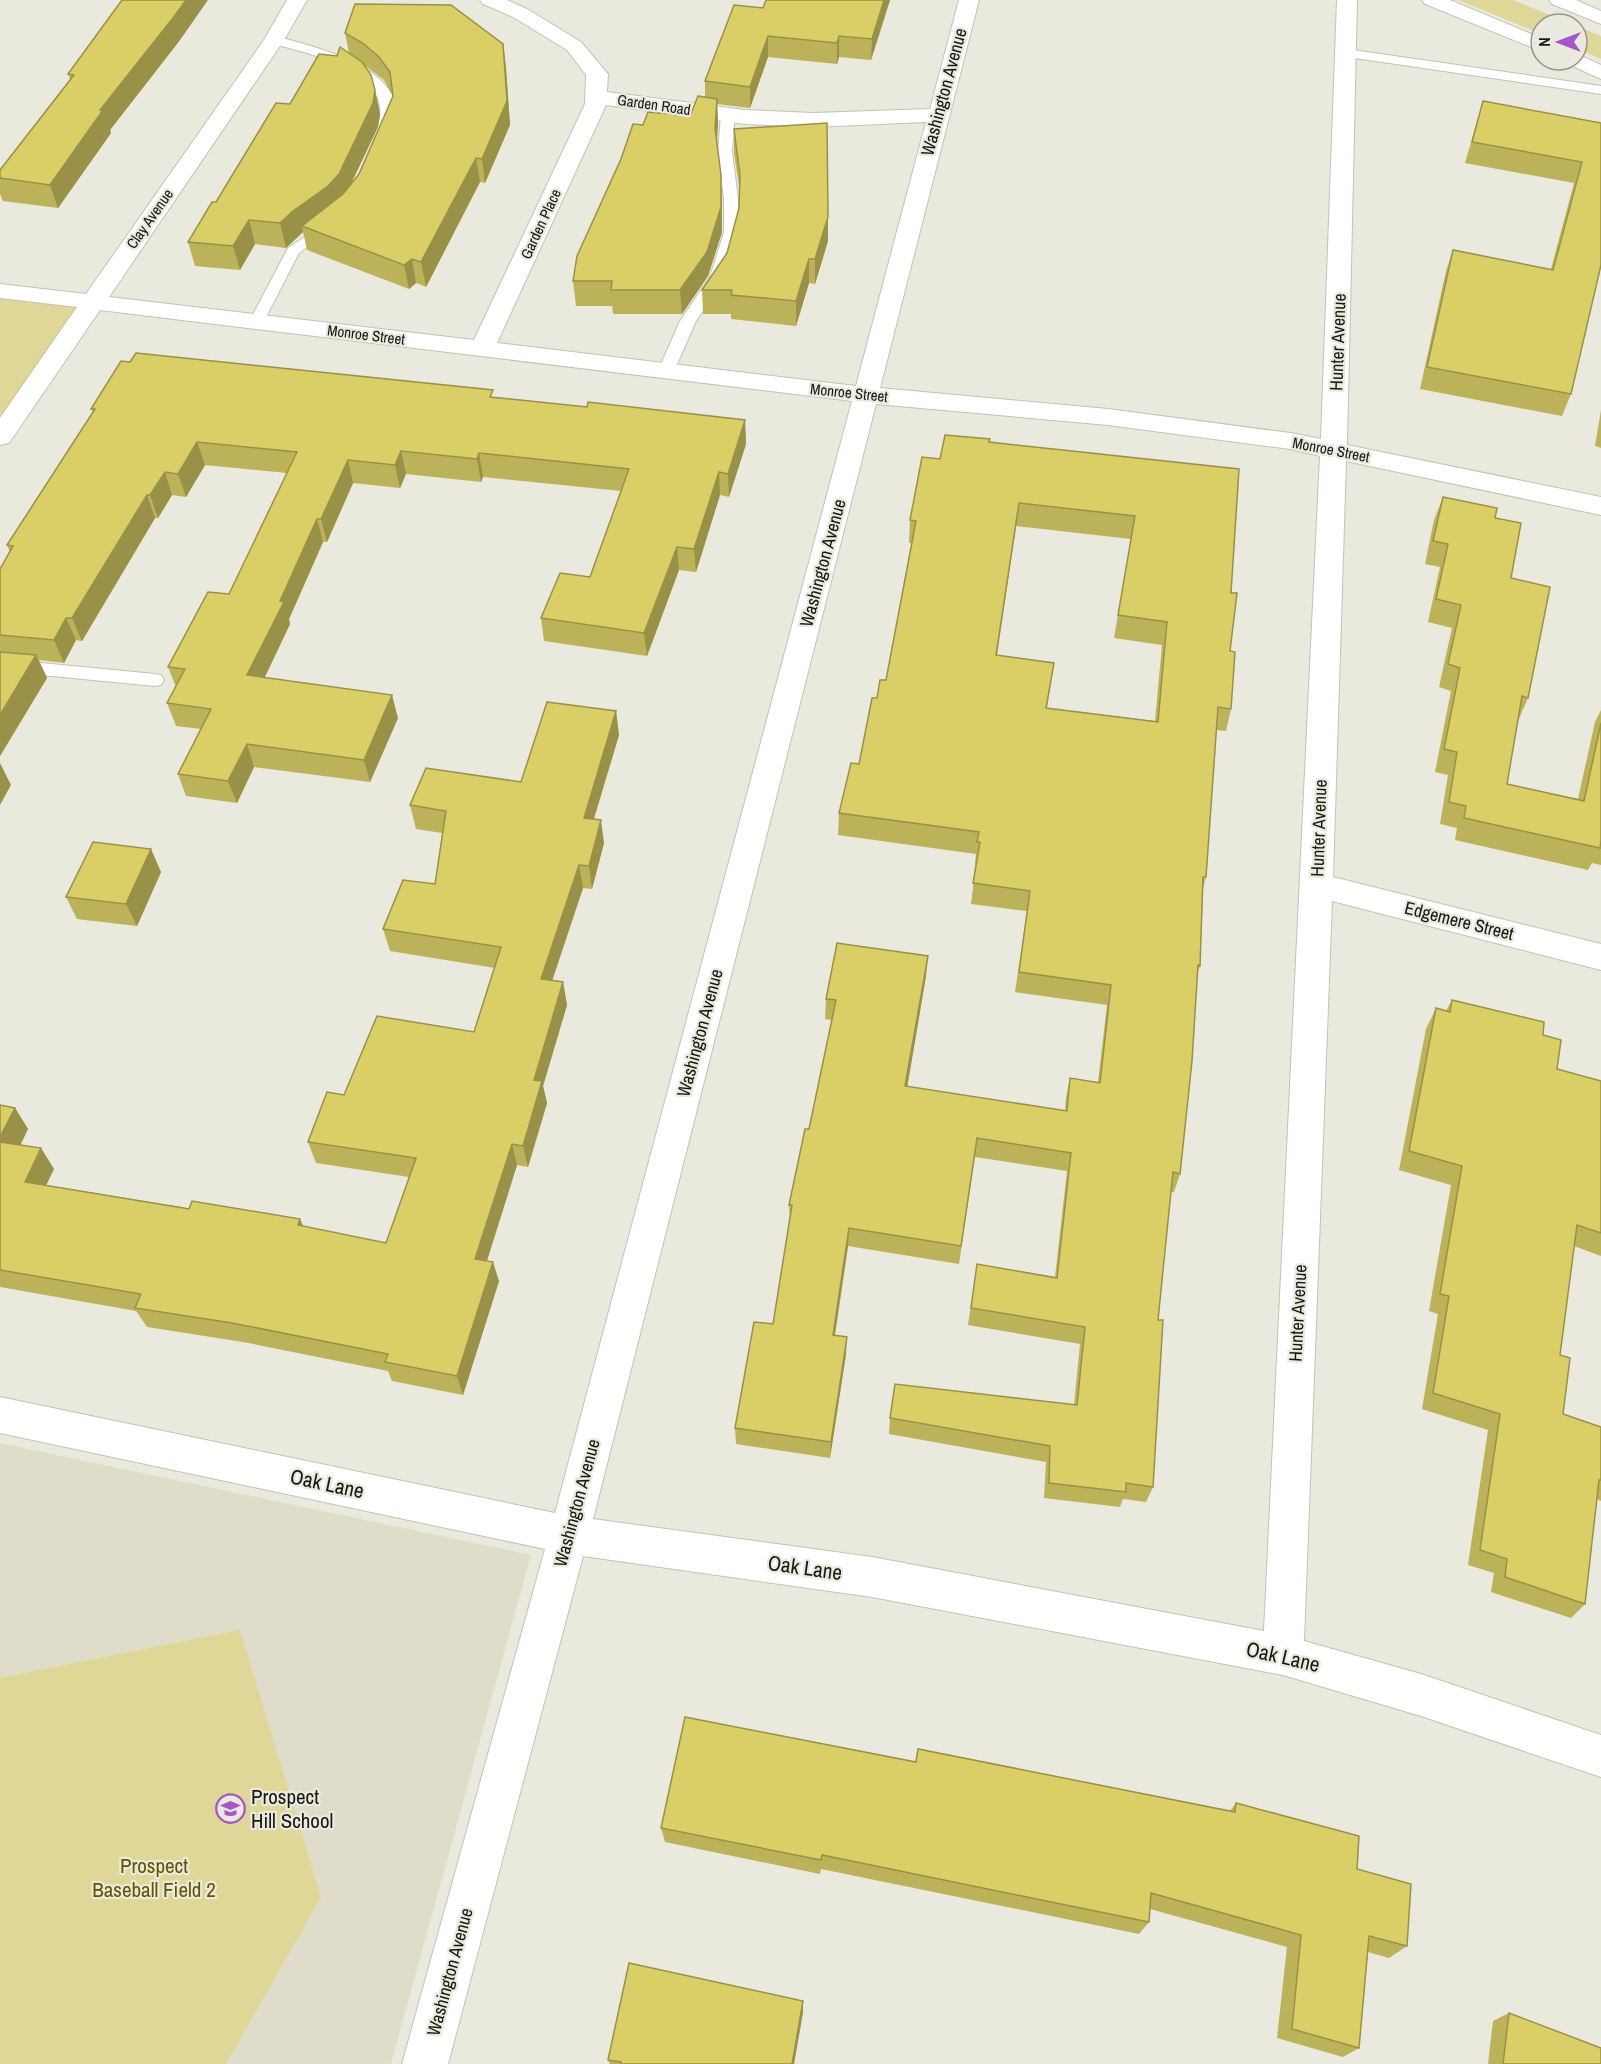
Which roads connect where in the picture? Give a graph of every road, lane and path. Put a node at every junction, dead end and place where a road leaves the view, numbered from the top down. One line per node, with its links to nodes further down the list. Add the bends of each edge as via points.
1 (297, 0): 8 (main road, Clay Avenue)
2 (490, 0): 12 (main road, Garden Road, via 520,13 574,46 597,74)
3 (969, 0): 14 (main road, Washington Avenue)
4 (1347, 0): 10 (main road, Hunter Avenue)
5 (1432, 0): 9 (main road)
6 (1559, 0): 7 (main road)
7 (1601, 18)
8 (274, 40): 15 (lane, via 311,49 366,73 379,85 387,100 389,117); 18 (main road, Clay Avenue)
9 (1529, 40)
10 (1346, 52): 11 (lane); 24 (main road, Hunter Avenue)
11 (1601, 90)
12 (596, 97): 13 (main road, Garden Road); 20 (main road, Garden Place)
13 (728, 115): 14 (main road, Garden Road, via 813,120); 21 (lane, via 725,152 731,232 718,277 688,321)
14 (938, 115): 22 (main road, Washington Avenue)
15 (377, 147)
16 (341, 214): 19 (lane, via 293,251)
17 (0, 291): 18 (main road, Monroe Street)
18 (93, 302): 19 (main road, Monroe Street); 23 (main road, Clay Avenue)
19 (256, 322): 20 (main road, Monroe Street)
20 (482, 350): 21 (main road, Monroe Street)
21 (666, 371): 22 (main road, Monroe Street)
22 (867, 395): 24 (main road, Monroe Street, via 1108,417); 31 (main road, Washington Avenue)
23 (0, 437)
24 (1334, 450): 25 (main road, Monroe Street); 28 (main road, Hunter Avenue)
25 (1601, 506)
26 (0, 664): 27 (lane)
27 (155, 680)
28 (1317, 885): 29 (main road, Edgemere Street); 32 (main road, Hunter Avenue)
29 (1601, 957)
30 (0, 1415): 31 (main road, Oak Lane)
31 (569, 1535): 32 (main road, Oak Lane, via 872,1577); 34 (main road, Washington Avenue)
32 (1283, 1655): 33 (main road, Oak Lane, via 1421,1695)
33 (1601, 1756)
34 (425, 2064)

